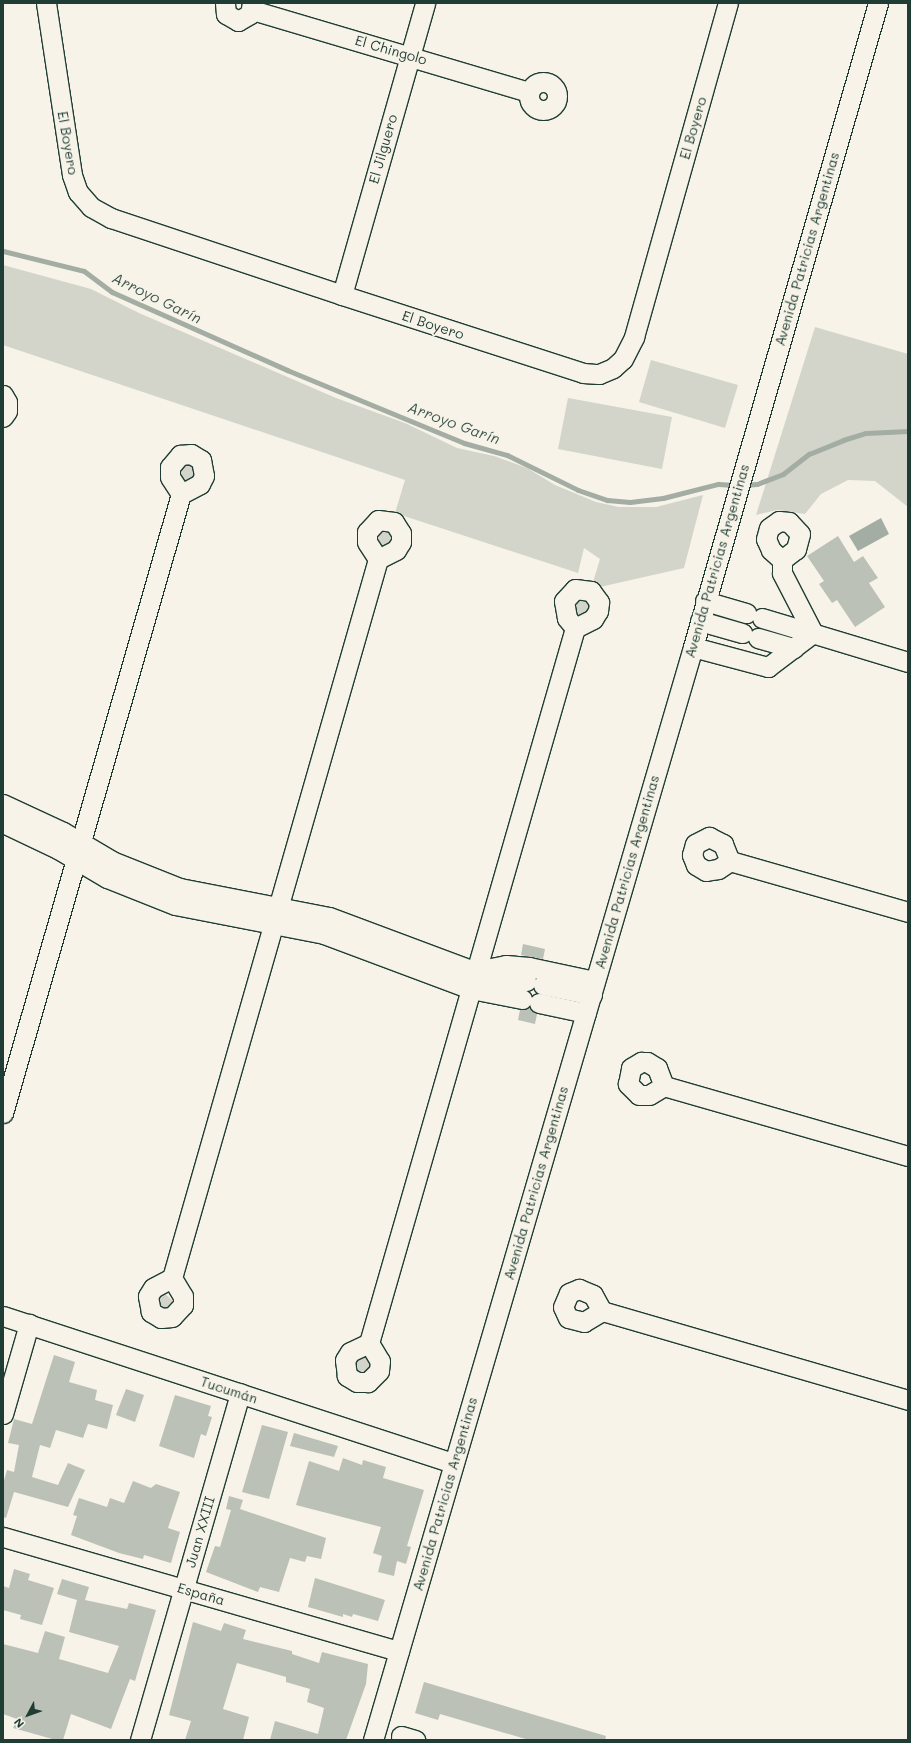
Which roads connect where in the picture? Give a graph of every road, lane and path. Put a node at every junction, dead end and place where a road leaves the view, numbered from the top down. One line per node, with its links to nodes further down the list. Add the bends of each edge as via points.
1 (46, 3): 9 (street, El Boyero, via 72,175 78,192 92,207 111,218)
2 (225, 3): 6 (street, via 226,14 234,20 243,20)
3 (425, 3): 7 (street, El Jilguero)
4 (728, 3): 9 (street, El Boyero, via 634,337 623,359 613,368 599,374 583,374)
5 (878, 3): 15 (street, Avenida Patricias Argentinas)
6 (252, 6): 7 (street, El Chingolo)
7 (410, 56): 8 (street, El Chingolo); 9 (street, El Jilguero)
8 (529, 92)
9 (342, 295)
10 (3, 395): 11 (street, via 7,411)
11 (3, 417)
12 (181, 494): 24 (street)
13 (378, 559): 27 (street)
14 (782, 560): 18 (street, via 782,572)
15 (705, 601): 16 (street, Avenida Patricias Argentinas); 18 (street)
16 (700, 621): 19 (street, Avenida Patricias Argentinas); 20 (street)
17 (575, 628): 28 (street)
18 (813, 633): 20 (street); 21 (street)
19 (693, 647): 20 (street, via 768,667); 29 (street, Avenida Patricias Argentinas)
20 (794, 648)
21 (908, 662)
22 (3, 804): 24 (street)
23 (3, 823): 24 (street)
24 (79, 851): 27 (street, via 107,878 175,904); 33 (street)
25 (730, 861): 26 (street)
26 (908, 912)
27 (275, 916): 28 (street, via 329,917); 35 (street)
28 (474, 980): 29 (street, via 506,965); 30 (street); 39 (street)
29 (594, 988): 30 (street); 31 (street, Avenida Patricias Argentinas)
30 (533, 992): 31 (street)
31 (586, 1013): 43 (street, Avenida Patricias Argentinas)
32 (664, 1086): 34 (street)
33 (3, 1113)
34 (908, 1156)
35 (172, 1278)
36 (602, 1311): 41 (street)
37 (3, 1316): 38 (street, Tucumán)
38 (29, 1324): 40 (street, Tucumán); 42 (street)
39 (369, 1343)
40 (240, 1393): 43 (street, Tucumán); 45 (street, Juan XXIII)
41 (908, 1400)
42 (3, 1414)
43 (454, 1464): 46 (street, Avenida Patricias Argentinas)
44 (3, 1537): 45 (street, España)
45 (183, 1589): 46 (street, España); 47 (street, Juan XXIII)
46 (399, 1651): 48 (street, Avenida Patricias Argentinas)
47 (140, 1740)
48 (373, 1740)

